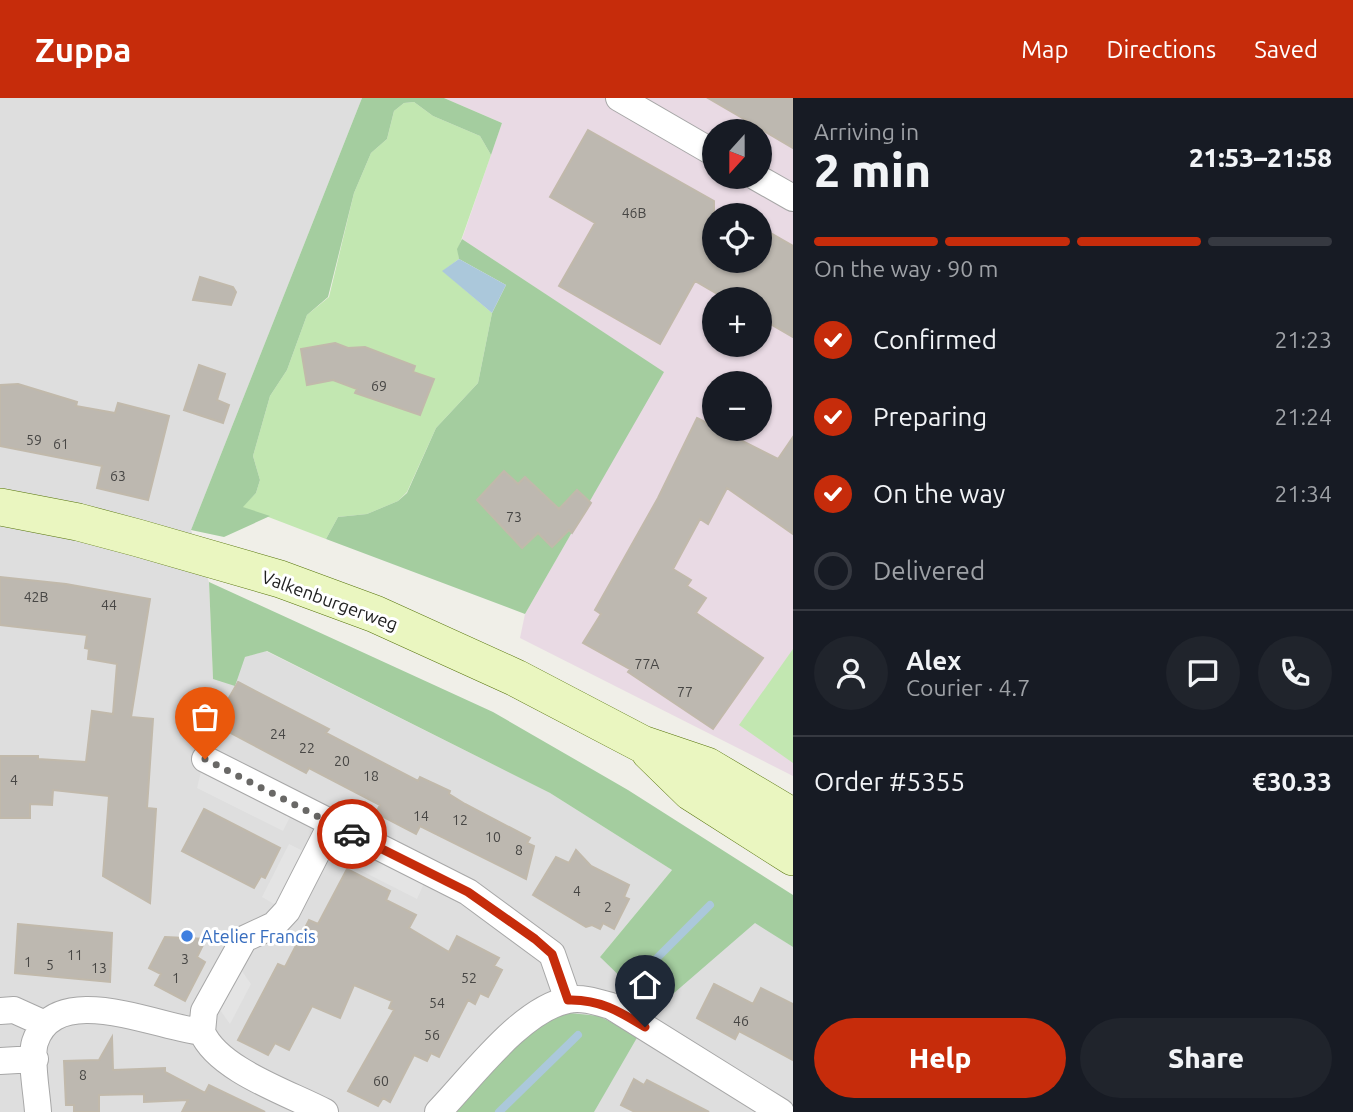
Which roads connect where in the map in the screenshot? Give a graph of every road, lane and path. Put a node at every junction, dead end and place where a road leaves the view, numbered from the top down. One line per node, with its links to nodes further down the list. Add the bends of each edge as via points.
1 (619, 98): 2 (street)
2 (702, 146)
3 (772, 186): 4 (street)
4 (793, 198)
5 (0, 507): 6 (main road, Valkenburgerweg, via 78,522 280,579 493,667)
6 (642, 744): 8 (main road, Valkenburgerweg, via 707,766); 10 (main road, Valkenburgerweg, via 691,792)
7 (205, 759): 9 (street)
8 (793, 817)
9 (332, 823): 11 (street, via 468,892 535,939 552,954); 14 (street, via 288,911 274,925 244,939 204,1011)
10 (793, 857)
11 (568, 1000): 19 (street, via 523,1023); 20 (street, via 611,1006)
12 (0, 1011): 13 (street, via 14,1010)
13 (45, 1024): 14 (street, via 58,1014 113,1011 176,1030); 15 (street, via 35,1044)
14 (202, 1032): 18 (street, via 208,1046 223,1060)
15 (35, 1059): 16 (street); 17 (street)
16 (0, 1061)
17 (38, 1112)
18 (325, 1112)
19 (438, 1112)
20 (781, 1112)

